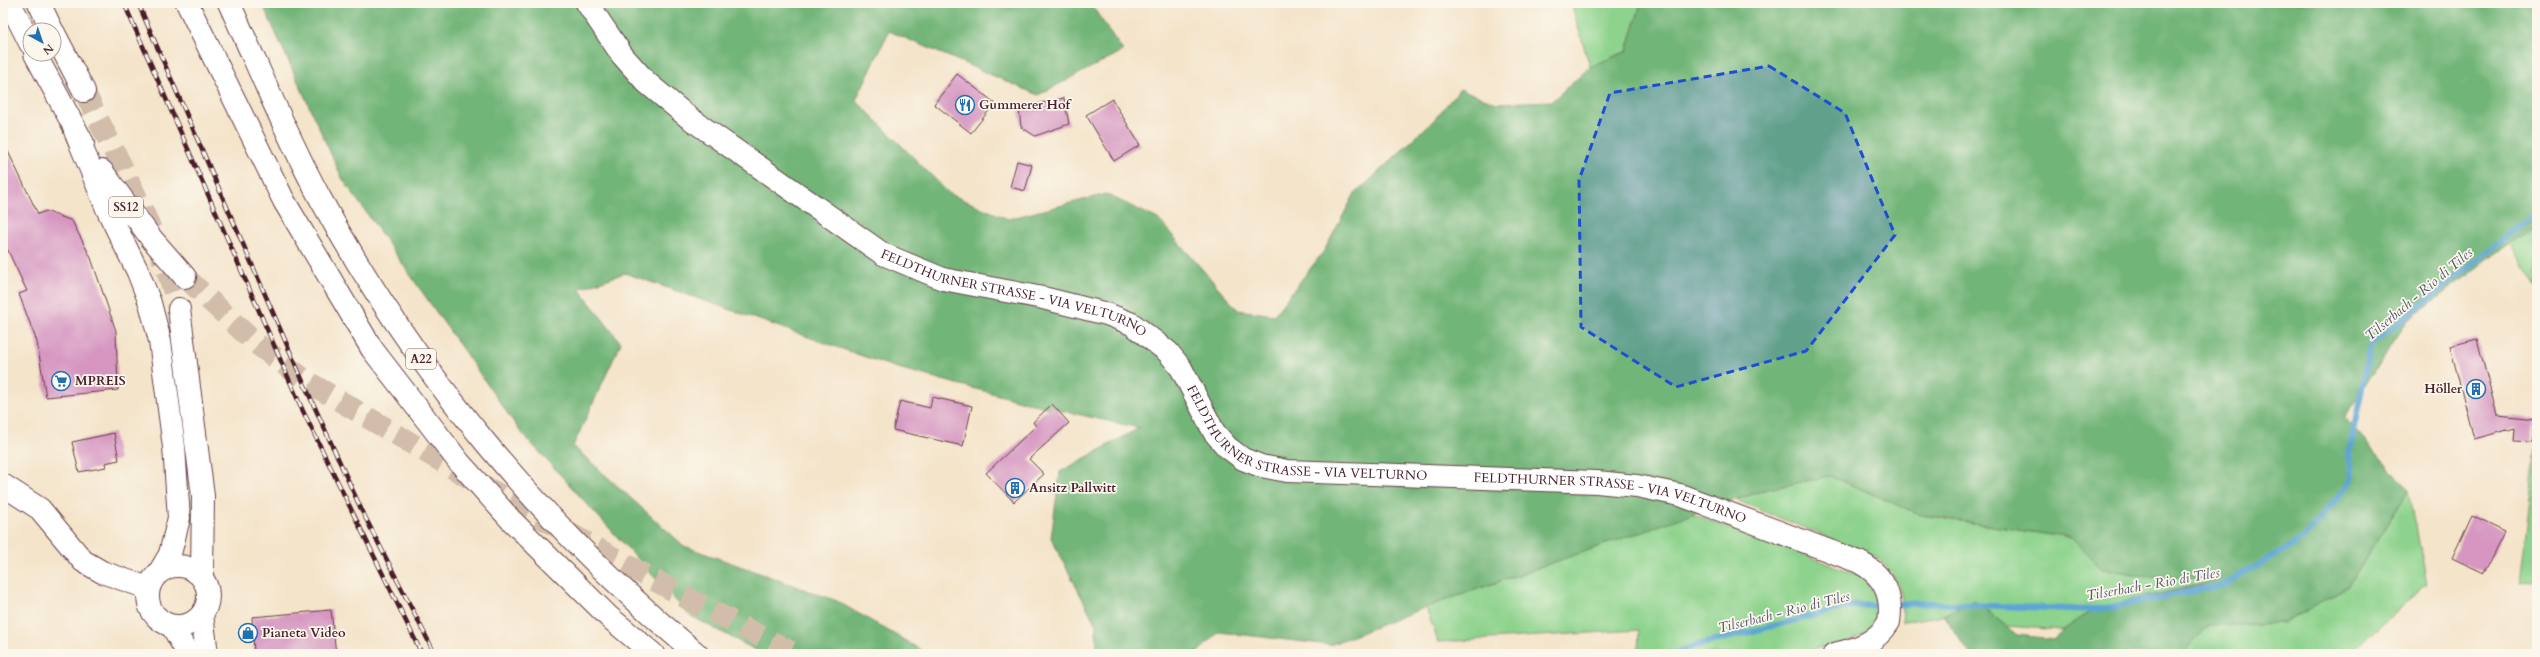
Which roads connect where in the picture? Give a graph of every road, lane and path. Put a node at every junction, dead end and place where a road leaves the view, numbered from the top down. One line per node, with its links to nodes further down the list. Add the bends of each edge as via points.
1 (10, 3): 7 (main road)
2 (39, 3): 6 (main road)
3 (187, 3): 21 (main road, A22, via 284,201 372,349 459,462 511,520 609,617)
4 (229, 3): 22 (main road, A22, via 320,197 358,265 444,391 490,448 573,540)
5 (587, 3): 23 (main road, FELDTHURNER STRASSE - VIA VELTURNO, via 622,55 646,82 688,117 883,254 943,280 1043,298 1107,314 1132,324 1168,352 1181,368 1214,432 1227,447 1249,461 1287,471 1597,482 1680,495 1859,562 1878,574 1890,603 1889,622 1870,643)
6 (48, 22)
7 (22, 27)
8 (62, 48): 10 (main road)
9 (40, 62): 11 (main road, SS12)
10 (84, 91)
11 (75, 131): 12 (main road, SS12, via 117,195); 16 (main road, via 108,211 138,272 160,341 174,447 179,518 170,554)
12 (185, 277)
13 (179, 309): 15 (main road, via 203,496)
14 (3, 485): 16 (main road, via 40,509 83,561 102,572)
15 (202, 576): 16 (main road, via 195,570 177,565); 17 (main road, via 209,596)
16 (154, 580): 18 (main road, via 148,598 155,617)
17 (202, 614): 18 (main road, via 194,622 184,626); 20 (main road)
18 (172, 626): 19 (main road)
19 (188, 654)
20 (207, 654)
21 (653, 654)
22 (697, 654)
23 (1834, 654)

